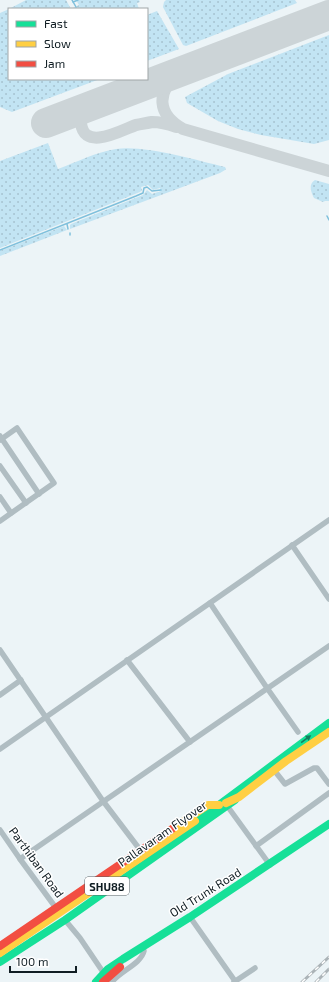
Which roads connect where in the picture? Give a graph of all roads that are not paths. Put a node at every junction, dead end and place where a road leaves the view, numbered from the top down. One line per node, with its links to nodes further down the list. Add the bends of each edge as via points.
1 (1, 438): 3 (street); 3 (street, via 17,428 54,483)
2 (0, 466): 5 (street)
3 (39, 494): 5 (street)
4 (0, 497): 6 (street)
5 (26, 503): 6 (street)
6 (11, 513): 8 (street)
7 (329, 520): 9 (street)
8 (0, 521)
9 (292, 545): 10 (street); 11 (street)
10 (329, 600)
11 (210, 603): 14 (street); 16 (street)
12 (329, 646): 16 (street)
13 (0, 650): 15 (street)
14 (127, 660): 18 (street); 22 (street)
15 (21, 680): 17 (street); 18 (street)
16 (267, 688): 20 (street); 22 (street)
17 (0, 695)
18 (46, 716): 23 (street); 28 (street)
19 (329, 723): 29 (street, SHU88, one-way to 19)
20 (298, 732)
21 (329, 732): 24 (street, SHU88)
22 (190, 742): 28 (street)
23 (0, 749)
24 (274, 770): 25 (street, via 285,784 317,768); 27 (street, SHU88)
25 (329, 784)
26 (329, 793): 34 (street)
27 (239, 797): 30 (street); 31 (street, Pallavaram Flyover / SHU88)
28 (103, 801): 35 (street); 36 (street)
29 (219, 805): 31 (street, Pallavaram Flyover / SHU88); 35 (street, via 208,805)
30 (228, 806): 34 (street); 40 (street)
31 (211, 812): 44 (street, Pallavaram Flyover / SHU88); 45 (street, Pallavaram Flyover / SHU88)
32 (329, 824): 37 (street, Old Trunk Road)
33 (0, 830): 36 (street, Parthiban Road)
34 (256, 846): 37 (street)
35 (141, 851): 38 (street)
36 (20, 859): 38 (street, Parthiban Road)
37 (270, 865): 39 (street, Old Trunk Road)
38 (56, 908): 42 (street)
39 (190, 917): 41 (street, Old Trunk Road, via 182,926); 50 (street)
40 (65, 920): 47 (street); 49 (street)
41 (152, 943): 43 (street); 46 (street, via 134,954); 49 (street, via 141,946)
42 (0, 946)
43 (144, 951): 46 (street); 53 (street, via 141,958 116,976)
44 (0, 953)
45 (0, 958)
46 (131, 959): 52 (street)
47 (0, 962)
48 (254, 968): 50 (street)
49 (104, 972): 51 (street)
50 (234, 981)
51 (96, 982)
52 (103, 982)
53 (112, 982)

